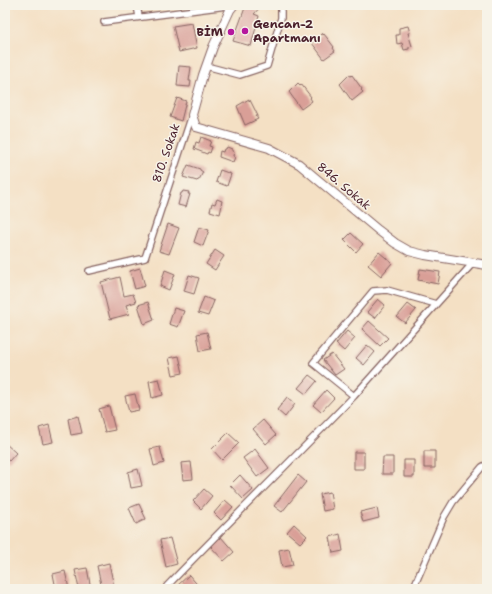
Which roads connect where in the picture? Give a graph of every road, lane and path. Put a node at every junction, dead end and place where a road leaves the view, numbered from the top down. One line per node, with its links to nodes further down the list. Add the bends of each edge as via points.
1 (137, 5): 5 (street)
2 (234, 5): 4 (street); 7 (street, 810. Sokak)
3 (281, 5): 7 (street, via 281,18 267,66 240,75)
4 (195, 7): 5 (street)
5 (140, 17): 6 (street)
6 (104, 22)
7 (206, 66): 8 (street, 810. Sokak)
8 (192, 115): 9 (street, 846. Sokak, via 196,127 269,148 299,164 378,230 409,251); 11 (street, 810. Sokak, via 145,258)
9 (473, 263): 10 (street, 846. Sokak); 12 (street)
10 (487, 265)
11 (89, 271)
12 (436, 304): 13 (street); 13 (street, via 387,290 373,291 313,363)
13 (354, 396): 15 (street)
14 (487, 464): 16 (street, via 444,517)
15 (167, 586)
16 (413, 589)

